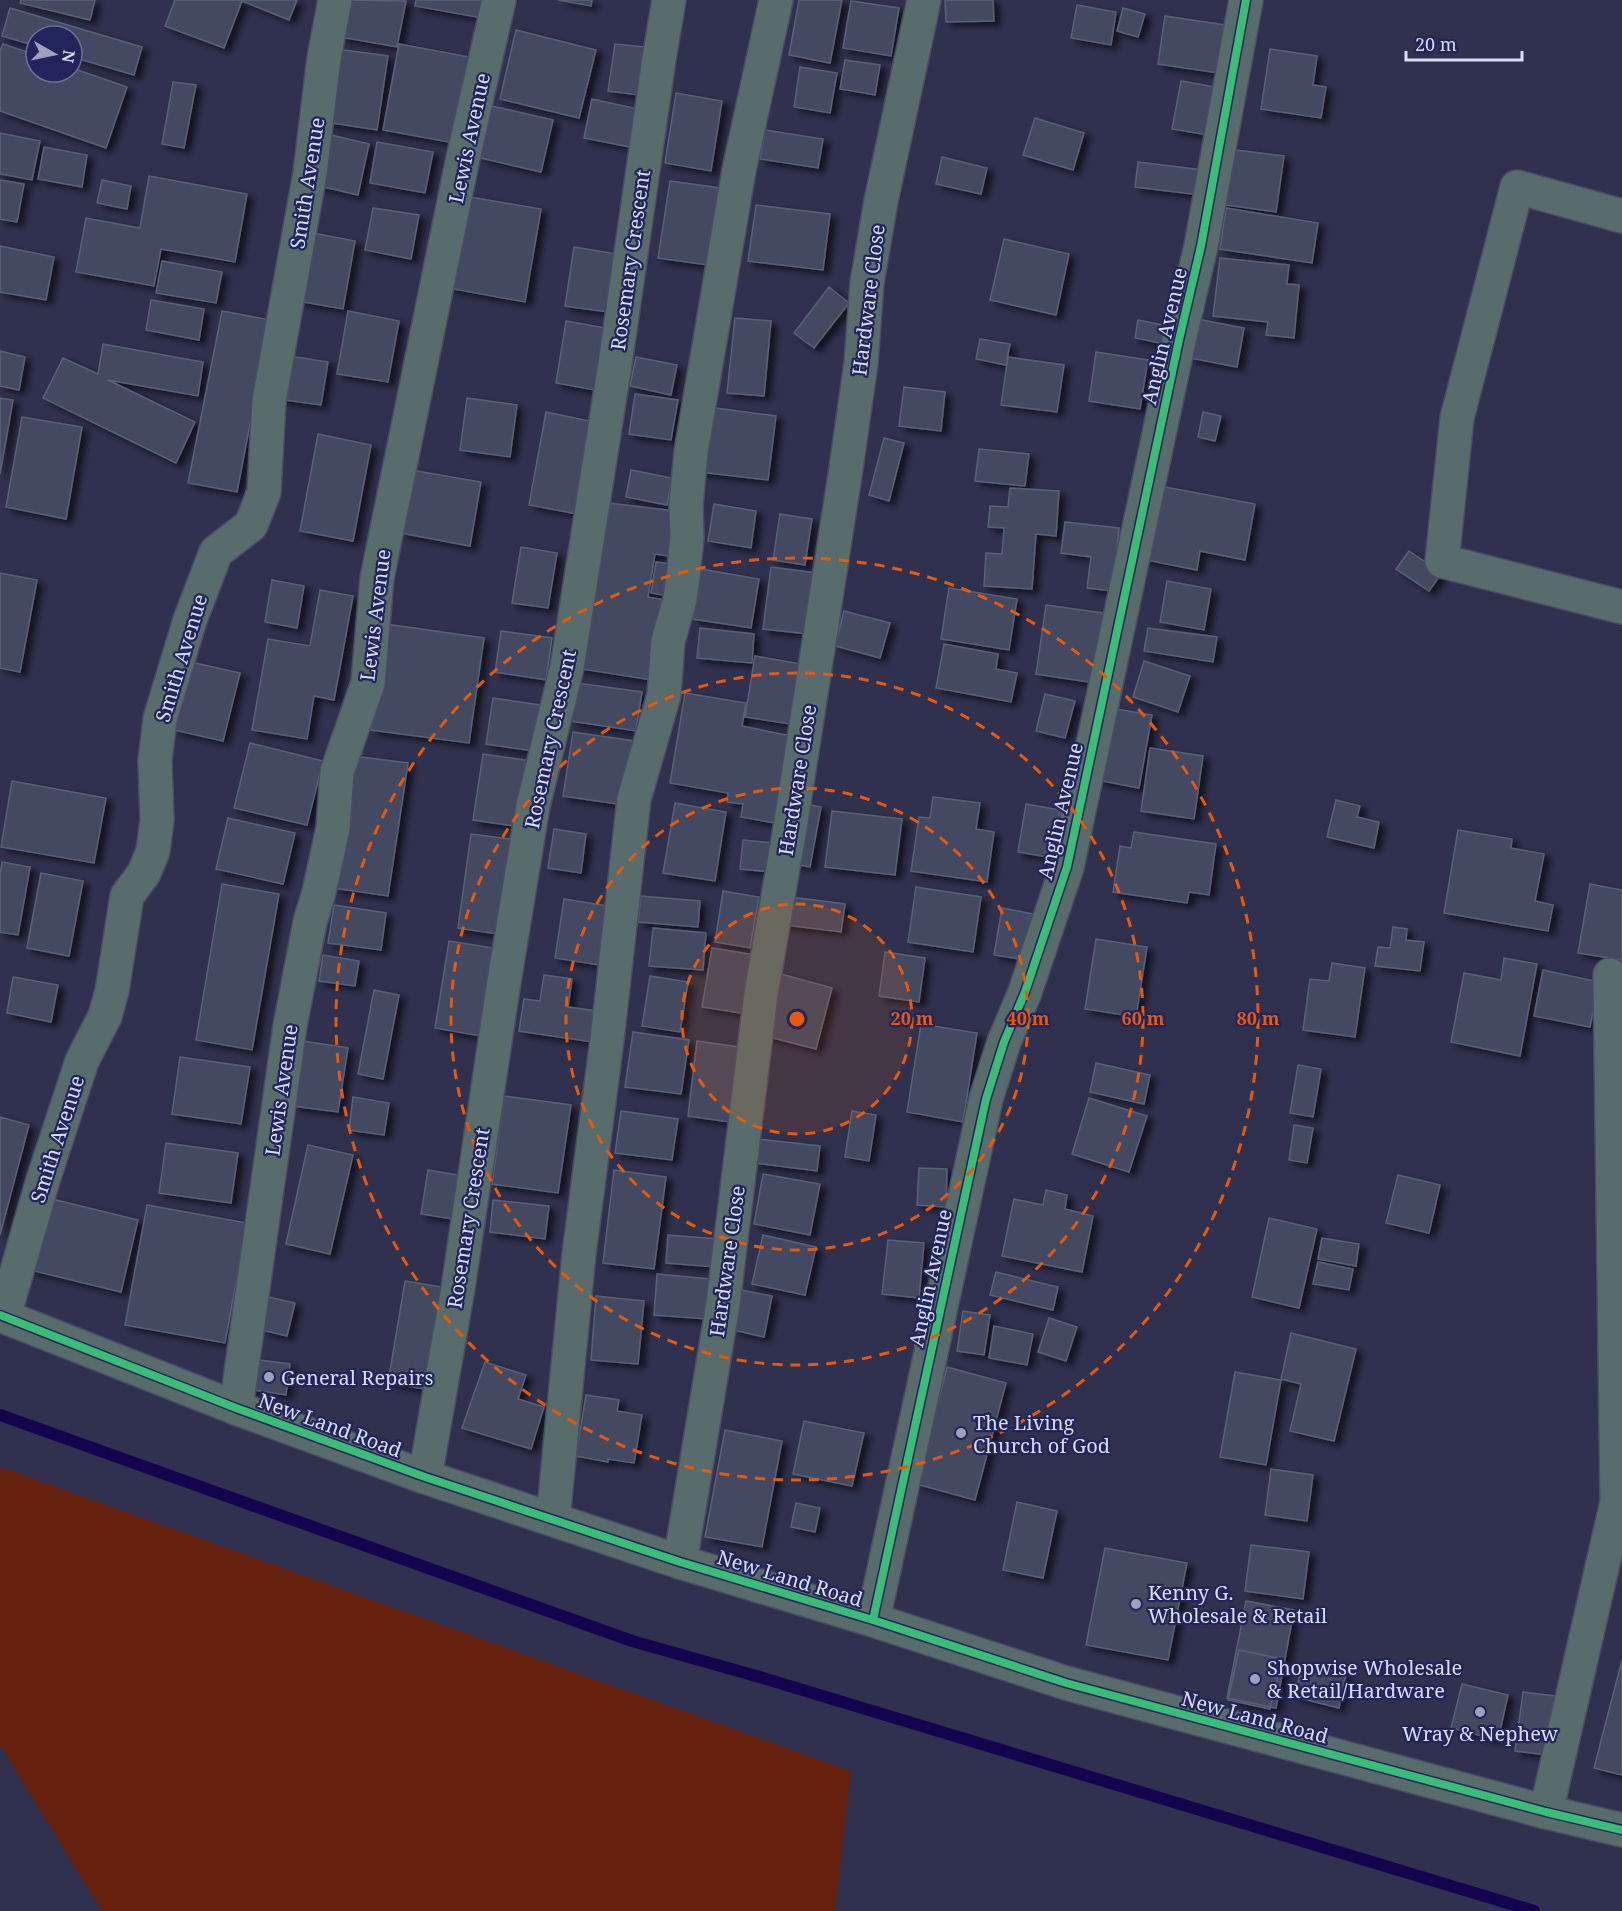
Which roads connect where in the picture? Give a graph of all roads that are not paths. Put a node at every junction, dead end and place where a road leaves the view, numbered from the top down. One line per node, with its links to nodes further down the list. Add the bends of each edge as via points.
1 (334, 0): 10 (street, Smith Avenue, via 310,173 269,401 264,492 251,525 216,552 190,620 160,719 153,851 144,873 127,896 105,1016 79,1071)
2 (499, 0): 11 (street, Lewis Avenue, via 377,578 368,683 337,772 333,828 290,1026)
3 (669, 0): 12 (street, Rosemary Crescent, via 567,668 533,806)
4 (776, 0): 13 (street, via 739,170 692,452 684,569 668,641 664,695 634,799 579,1254)
5 (924, 0): 14 (street, Hardware Close, via 867,283 861,363 845,475 761,994 723,1304)
6 (1246, 0): 15 (street, Anglin Avenue, via 1201,246 1067,867 986,1099)
7 (1622, 216): 8 (street, via 1517,187 1457,418 1442,561)
8 (1622, 607)
9 (1610, 975): 16 (street, via 1617,1502)
10 (2, 1315): 11 (street, New Land Road)
11 (236, 1408): 12 (street, New Land Road)
12 (425, 1477): 13 (street, New Land Road)
13 (553, 1519): 14 (street, New Land Road)
14 (680, 1562): 15 (street, New Land Road)
15 (873, 1620): 16 (street, New Land Road, via 1066,1683)
16 (1546, 1812): 17 (street, New Land Road)
17 (1622, 1830)

